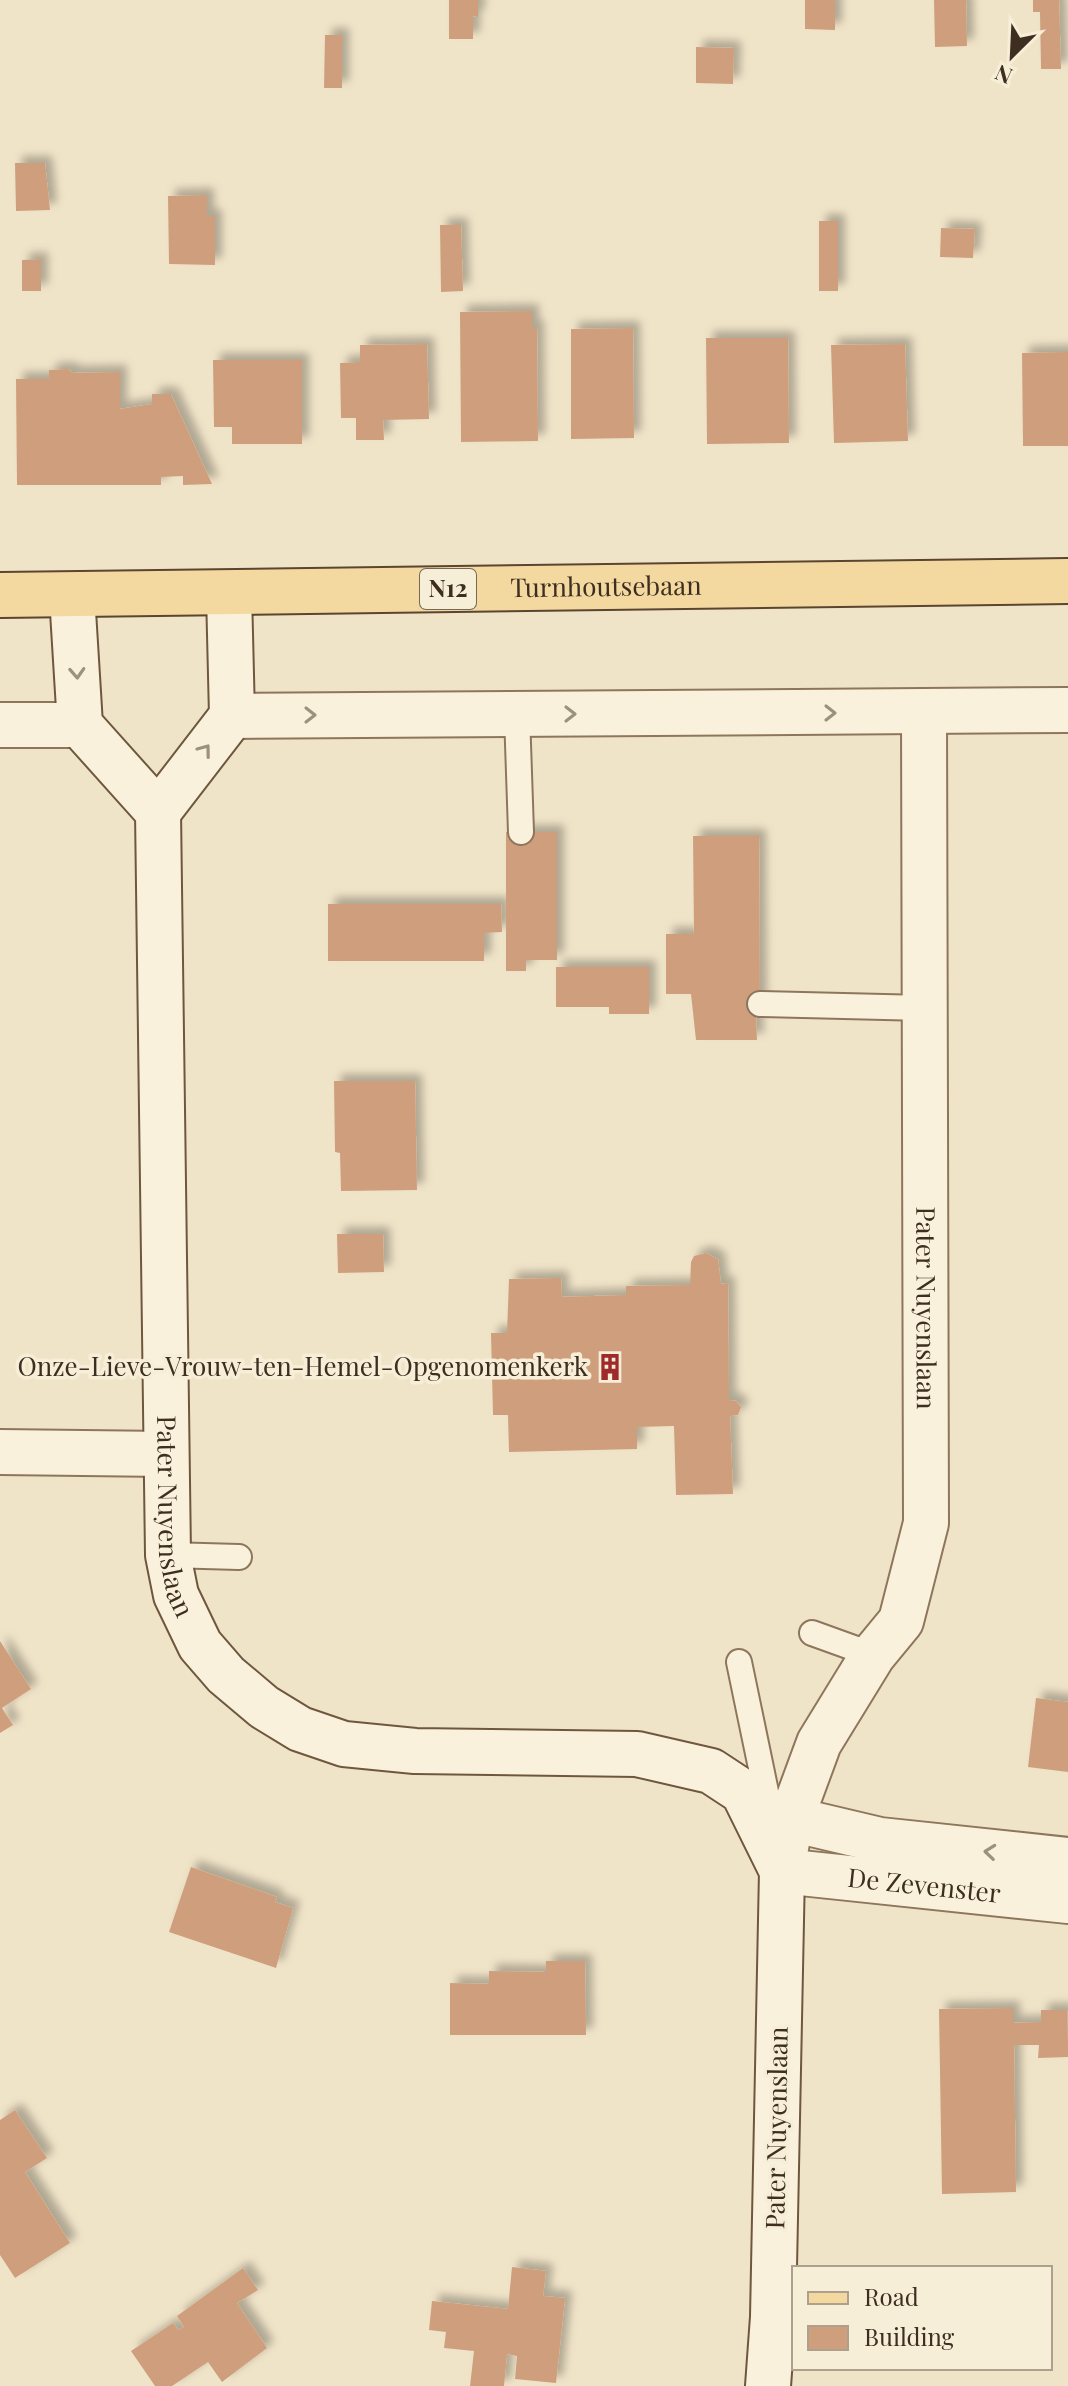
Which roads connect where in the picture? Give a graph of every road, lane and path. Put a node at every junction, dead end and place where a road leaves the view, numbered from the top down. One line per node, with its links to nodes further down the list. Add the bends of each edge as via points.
1 (1068, 581): 2 (main road, Turnhoutsebaan / N12)
2 (229, 593): 4 (main road, Turnhoutsebaan / N12); 8 (street)
3 (0, 595): 4 (main road, Turnhoutsebaan / N12)
4 (72, 595): 10 (street, one-way to 10)
5 (1068, 710): 6 (street)
6 (924, 712): 7 (street, one-way to 6); 14 (street, Pater Nuyenslaan)
7 (517, 714): 8 (street, one-way to 7); 12 (lane)
8 (232, 716): 11 (street, one-way to 8)
9 (0, 725): 10 (street)
10 (80, 725): 11 (street)
11 (158, 812): 16 (street, Pater Nuyenslaan)
12 (521, 832)
13 (760, 1004): 14 (lane)
14 (925, 1008): 20 (street, Pater Nuyenslaan, via 926,1523 901,1621)
15 (0, 1452): 16 (street)
16 (166, 1454): 17 (street, Pater Nuyenslaan)
17 (168, 1555): 18 (lane); 24 (street, Pater Nuyenslaan, via 176,1595 200,1645 264,1707 300,1729 344,1744 415,1751 637,1754 711,1771 743,1792)
18 (239, 1557)
19 (812, 1633): 20 (lane)
20 (873, 1655): 22 (street, Pater Nuyenslaan, via 819,1743)
21 (739, 1662): 24 (lane)
22 (791, 1819): 23 (street, De Zevenster, one-way to 22, via 880,1840); 24 (street, Pater Nuyenslaan)
23 (1068, 1860)
24 (782, 1871): 25 (street, De Zevenster); 26 (street, Pater Nuyenslaan)
25 (1068, 1901)
26 (768, 2386)

